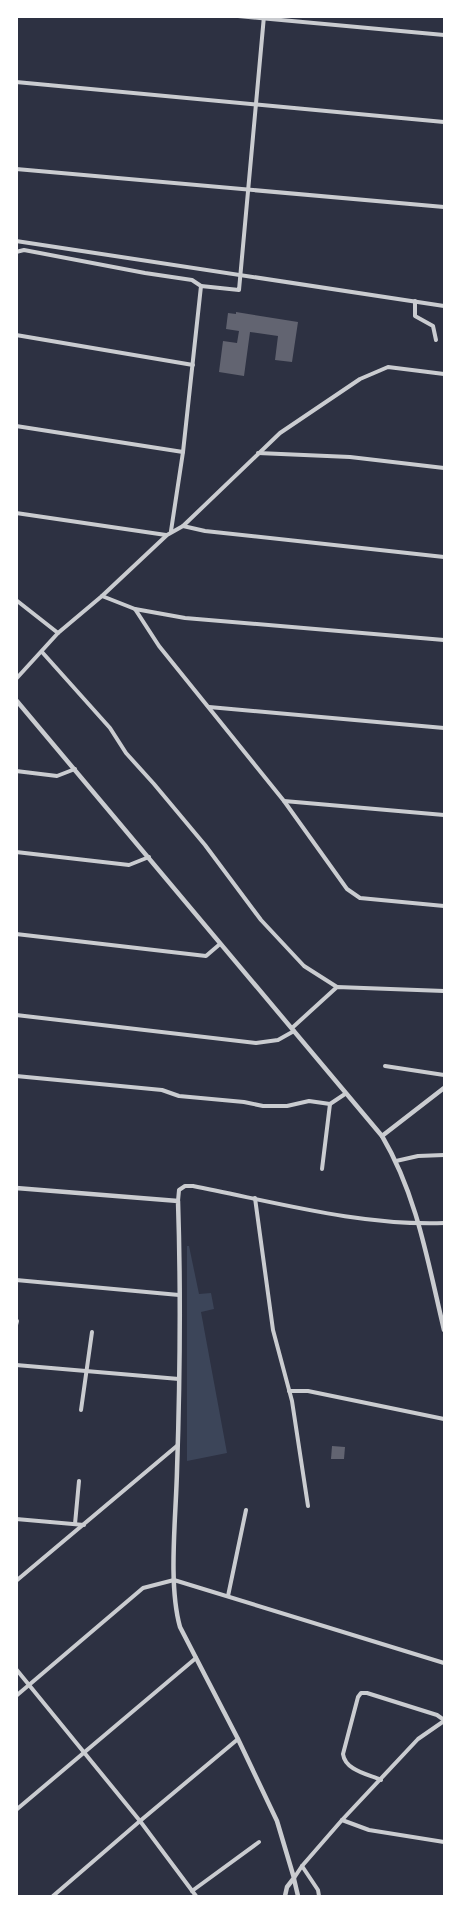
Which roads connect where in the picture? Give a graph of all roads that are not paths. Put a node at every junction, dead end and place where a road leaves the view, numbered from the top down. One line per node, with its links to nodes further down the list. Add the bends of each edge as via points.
1 (238, 16): 2 (street)
2 (263, 18): 3 (street); 5 (street)
3 (444, 35)
4 (16, 82): 5 (street)
5 (257, 103): 6 (street); 8 (street)
6 (444, 122)
7 (16, 169): 8 (street)
8 (249, 191): 9 (street); 12 (street)
9 (444, 207)
10 (16, 241): 12 (street)
11 (16, 252): 13 (street, via 24,250 192,280)
12 (241, 276): 13 (street, via 239,290); 14 (street)
13 (201, 286): 18 (street)
14 (415, 304): 15 (street); 17 (street, via 415,316 433,326)
15 (444, 306)
16 (16, 334): 18 (street)
17 (436, 340)
18 (193, 364): 21 (street)
19 (444, 374): 22 (street, via 388,367 360,379 280,433)
20 (16, 426): 21 (street)
21 (183, 452): 26 (street)
22 (258, 453): 23 (street, via 350,457); 25 (street)
23 (444, 468)
24 (16, 513): 27 (street)
25 (183, 526): 26 (street); 28 (street)
26 (171, 532): 27 (street)
27 (166, 535): 29 (street)
28 (444, 557)
29 (102, 596): 31 (street); 32 (street)
30 (16, 600): 32 (street)
31 (135, 609): 33 (street, via 185,618); 37 (street)
32 (58, 633): 34 (street)
33 (444, 640)
34 (42, 652): 35 (street); 48 (street, via 110,728 261,920 304,966)
35 (16, 679)
36 (16, 700): 39 (street)
37 (208, 707): 38 (street); 41 (street)
38 (444, 728)
39 (75, 769): 40 (street, via 57,776); 44 (street)
40 (16, 771)
41 (284, 801): 42 (street); 45 (street, via 347,889 360,898)
42 (444, 815)
43 (16, 852): 44 (street, via 129,865)
44 (149, 857): 47 (street)
45 (444, 906)
46 (16, 934): 47 (street, via 206,956)
47 (220, 944): 51 (street)
48 (337, 987): 49 (street); 51 (street)
49 (444, 991)
50 (16, 1015): 51 (street, via 256,1043 278,1040)
51 (293, 1029): 56 (street)
52 (385, 1066): 53 (street)
53 (444, 1075)
54 (16, 1076): 57 (street, via 162,1090 179,1096 263,1106 309,1101)
55 (444, 1088): 58 (street)
56 (345, 1094): 57 (street); 58 (street)
57 (330, 1104): 61 (street)
58 (382, 1136): 60 (street)
59 (444, 1155): 60 (street)
60 (396, 1161): 66 (street)
61 (322, 1169)
62 (16, 1188): 64 (street)
63 (255, 1198): 64 (street, via 185,1186 179,1190); 66 (street, via 352,1217); 74 (street, via 273,1330)
64 (178, 1201): 68 (street)
65 (444, 1223): 66 (street)
66 (419, 1224): 69 (street)
67 (16, 1280): 68 (street)
68 (179, 1295): 73 (street)
69 (444, 1330)
70 (92, 1332): 72 (street)
71 (16, 1365): 72 (street)
72 (86, 1371): 73 (street); 75 (street)
73 (179, 1379): 77 (street)
74 (289, 1391): 76 (street, via 308,1391); 79 (street)
75 (81, 1410)
76 (444, 1419)
77 (178, 1445): 83 (street); 84 (street)
78 (79, 1481): 82 (street)
79 (308, 1506)
80 (246, 1510): 86 (street)
81 (16, 1519): 82 (street)
82 (75, 1524): 83 (street)
83 (84, 1525): 85 (street)
84 (174, 1580): 86 (street); 87 (street, via 180,1627); 90 (street, via 143,1588)
85 (16, 1581)
86 (228, 1596): 88 (street)
87 (196, 1658): 93 (street); 94 (street)
88 (444, 1663)
89 (16, 1669): 90 (street)
90 (30, 1685): 91 (street); 94 (street)
91 (16, 1696)
92 (444, 1721): 95 (street, via 418,1739); 95 (street, via 437,1715 361,1693 348,1731 344,1761)
93 (238, 1739): 97 (street); 102 (street, via 277,1821)
94 (84, 1752): 96 (street); 97 (street)
95 (381, 1780): 98 (street)
96 (16, 1810)
97 (140, 1821): 103 (street); 104 (street)
98 (342, 1821): 100 (street, via 369,1830); 101 (street)
99 (259, 1842): 103 (street)
100 (444, 1842)
101 (302, 1866): 102 (street); 108 (street)
102 (294, 1878): 106 (street); 107 (street)
103 (192, 1891): 105 (street)
104 (53, 1896)
105 (196, 1896)
106 (285, 1896)
107 (298, 1896)
108 (319, 1896)

